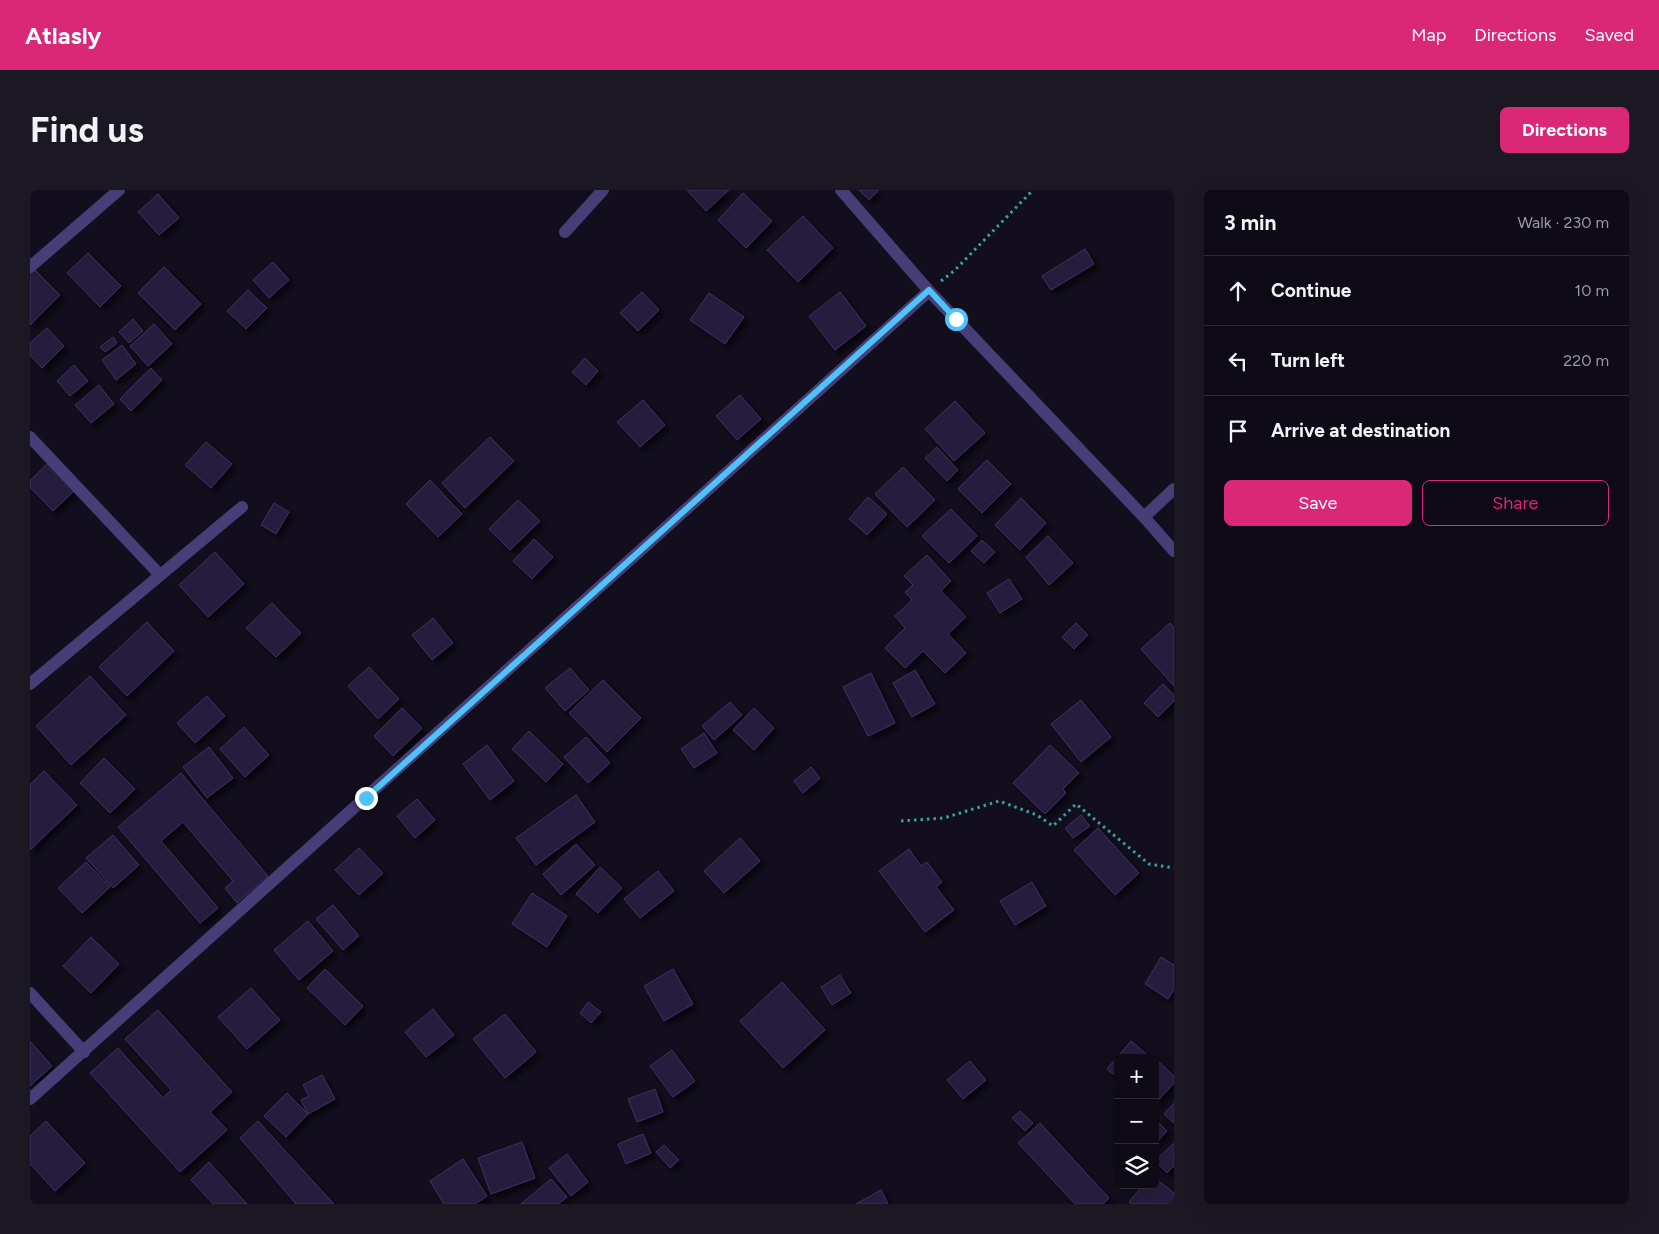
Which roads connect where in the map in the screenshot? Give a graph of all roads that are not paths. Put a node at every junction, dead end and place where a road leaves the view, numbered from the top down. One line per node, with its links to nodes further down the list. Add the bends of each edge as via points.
1 (119, 190): 5 (street)
2 (603, 190): 4 (street)
3 (841, 190): 6 (street)
4 (565, 232)
5 (30, 267)
6 (929, 290): 10 (street); 15 (street)
7 (30, 437): 12 (street)
8 (1174, 489): 10 (street)
9 (242, 507): 12 (street)
10 (1144, 517): 11 (street)
11 (1174, 551)
12 (160, 575): 13 (street)
13 (30, 684)
14 (30, 993): 15 (street)
15 (84, 1052): 16 (street)
16 (30, 1099)

